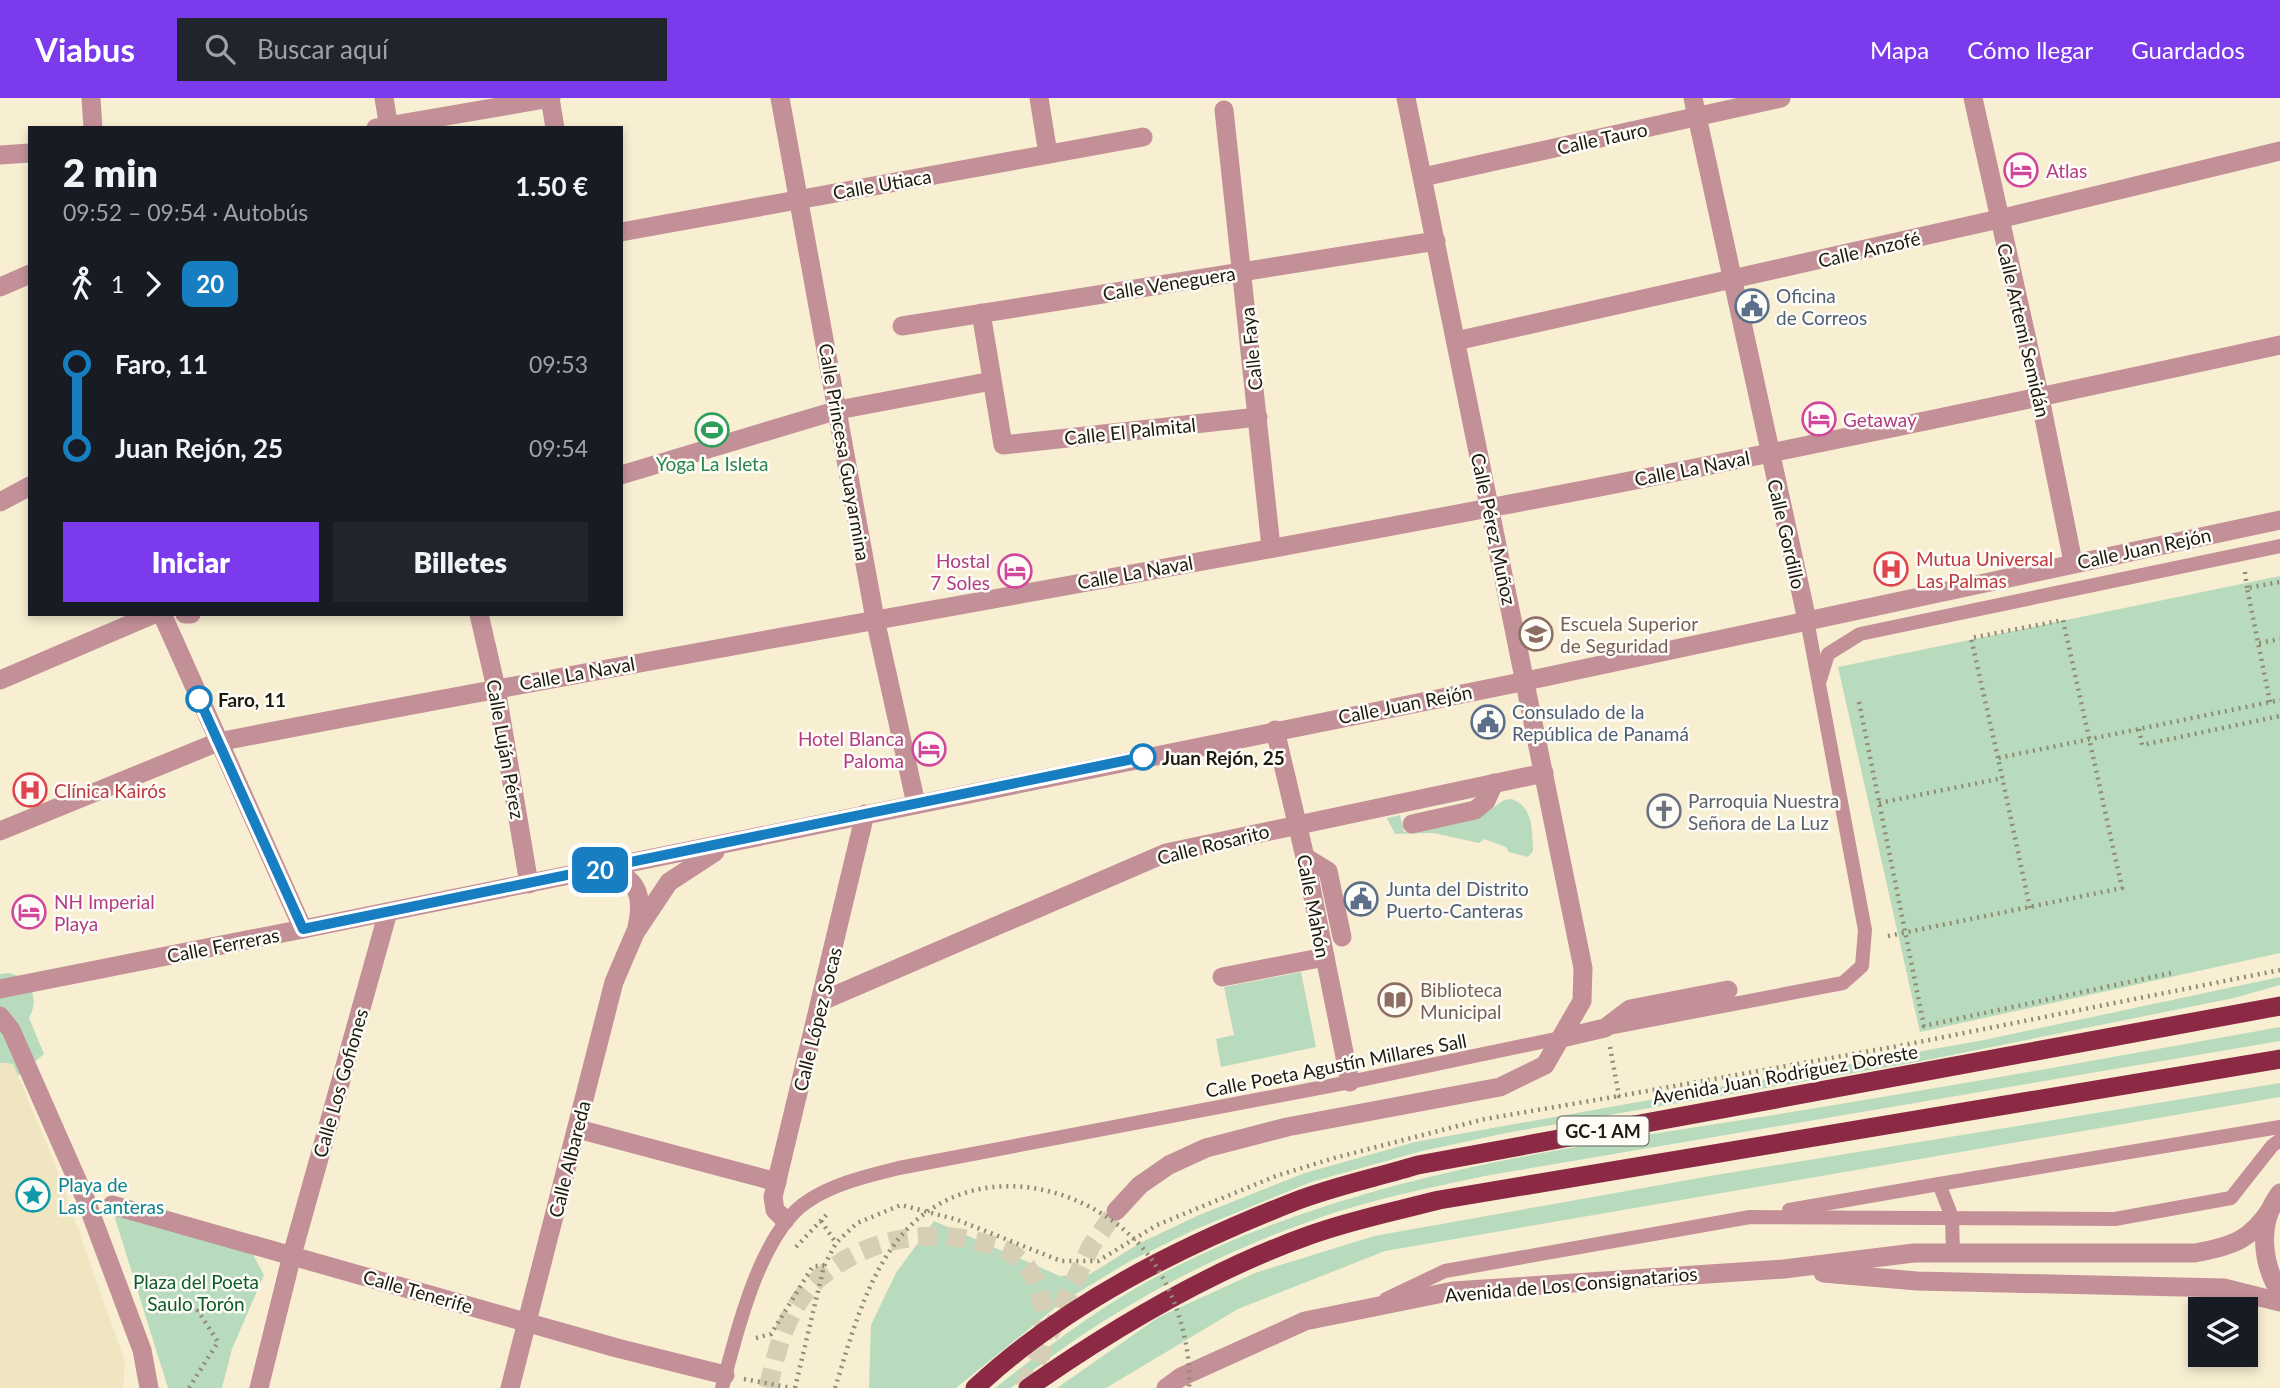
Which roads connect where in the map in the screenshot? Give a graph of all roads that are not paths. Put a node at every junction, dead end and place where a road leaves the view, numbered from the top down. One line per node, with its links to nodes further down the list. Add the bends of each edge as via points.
1 (91, 98): 12 (street)
2 (384, 98): 13 (street)
3 (550, 98): 14 (street); 15 (street)
4 (780, 98): 22 (street, Calle Princesa Guayarmina)
5 (1039, 98): 19 (street)
6 (1406, 98): 21 (street, Calle Pérez Muñoz)
7 (1693, 98): 11 (street, Calle Gordillo)
8 (1781, 98): 11 (street, Calle Tauro)
9 (1973, 98): 23 (street, Calle Artemi Semidán)
10 (1224, 110): 26 (street, Calle Faya)
11 (1697, 118): 21 (street, Calle Tauro); 28 (street, Calle Gordillo)
12 (93, 126)
13 (385, 126)
14 (391, 126)
15 (555, 126)
16 (1143, 137): 19 (street, Calle Utiaca)
17 (2280, 151): 23 (street, Calle Anzofé)
18 (28, 153): 20 (street)
19 (1048, 154): 22 (street, Calle Utiaca)
20 (0, 155)
21 (1423, 177): 25 (street, Calle Pérez Muñoz)
22 (800, 199): 24 (street, Calle Utiaca); 36 (street, Calle Princesa Guayarmina)
23 (1999, 219): 28 (street, Calle Anzofé); 35 (street, Calle Artemi Semidán)
24 (623, 232)
25 (1436, 241): 26 (street, Calle Veneguera); 32 (street, Calle Pérez Muñoz)
26 (1242, 271): 30 (street, Calle Veneguera); 37 (street, Calle Faya)
27 (28, 275): 29 (street)
28 (1730, 280): 32 (street, Calle Anzofé); 38 (street, Calle Gordillo)
29 (0, 287)
30 (981, 313): 31 (street, Calle Veneguera); 34 (street)
31 (902, 326)
32 (1456, 341): 42 (street, Calle Pérez Muñoz)
33 (2280, 345): 35 (street, Calle La Naval)
34 (992, 381): 36 (street); 37 (street, Calle El Palmital, via 1003,445)
35 (2040, 398): 38 (street, Calle La Naval); 46 (street, Calle Artemi Semidán)
36 (838, 410): 39 (street); 50 (street, Calle Princesa Guayarmina)
37 (1258, 417): 45 (street, Calle Faya)
38 (1769, 453): 42 (street, Calle La Naval); 51 (street, Calle Gordillo)
39 (623, 473)
40 (28, 487): 41 (street)
41 (0, 502)
42 (1489, 508): 45 (street, Calle La Naval); 53 (street, Calle Pérez Muñoz)
43 (2280, 520): 46 (street, Calle Juan Rejón)
44 (2280, 546): 55 (lane, Calle Juan Rejón, via 1860,634 1828,654)
45 (1271, 547): 50 (street, Calle La Naval)
46 (2073, 562): 51 (street, Calle Juan Rejón)
47 (149, 616): 52 (street)
48 (163, 616): 57 (street)
49 (479, 616): 54 (street, Calle Luján Pérez)
50 (875, 619): 54 (street, Calle La Naval); 60 (street, Calle Princesa Guayarmina)
51 (1807, 620): 53 (street, Calle Juan Rejón); 55 (lane, Calle Gordillo)
52 (0, 680)
53 (1526, 681): 56 (street, Calle Juan Rejón); 58 (street, Calle Pérez Muñoz)
54 (496, 688): 57 (street, Calle La Naval); 68 (street, Calle Luján Pérez)
55 (1819, 688): 71 (lane, Calle Gordillo)
56 (1275, 730): 60 (street, Calle Juan Rejón); 62 (street, Calle Mahón)
57 (218, 743): 64 (street, Calle La Naval); 70 (street)
58 (1544, 773): 59 (street, Calle Rosarito); 83 (street, Calle Pérez Muñoz, via 1585,984)
59 (1494, 783): 62 (street, Calle Rosarito); 63 (street, via 1486,801 1475,810)
60 (916, 804): 61 (street, Calle Juan Rejón)
61 (865, 814): 65 (street, Calle Juan Rejón); 79 (street, Calle López Socas)
62 (1297, 824): 66 (street, Calle Mahón); 79 (street, Calle Rosarito, via 1166,853)
63 (1412, 824)
64 (0, 831)
65 (734, 841): 67 (street, Calle Juan Rejón); 72 (street, Calle Albareda, via 669,882)
66 (1305, 857): 73 (street, via 1328,871); 74 (street, Calle Mahón)
67 (603, 870): 68 (street, Calle Juan Rejón); 72 (street, Calle Albareda, via 627,876 637,892)
68 (528, 884): 69 (street, Calle Ferreras)
69 (388, 912): 70 (street, Calle Ferreras); 98 (street, Calle Los Gofiones)
70 (303, 929): 76 (street, Calle Ferreras)
71 (1865, 930): 83 (lane, Calle Poeta Agustín Millares Sall, via 1862,966 1843,984)
72 (635, 933): 87 (street, Calle Albareda, via 614,982)
73 (1342, 937)
74 (1325, 957): 75 (street); 85 (street, Calle Mahón)
75 (1222, 976)
76 (0, 989)
77 (1728, 990): 83 (street, via 1630,1009 1605,1028)
78 (2280, 1000): 81 (highway)
79 (822, 1001): 89 (street, Calle López Socas)
80 (2280, 1006): 81 (highway, Avenida Juan Rodríguez Doreste / GC-1 AM)
81 (2245, 1013): 108 (highway, Avenida Juan Rodríguez Doreste / GC-1 AM, via 1418,1165 1298,1200 1190,1245 1092,1300 1001,1364)
82 (0, 1016): 105 (street, via 11,1030 85,1198 142,1350)
83 (1562, 1038): 85 (lane, Calle Poeta Agustín Millares Sall); 93 (street, Calle Pérez Muñoz, via 1545,1065 1500,1087 1206,1148 1140,1185)
84 (2280, 1059): 109 (highway, GC-1 AM, via 1439,1199 1310,1235 1206,1280 1105,1335)
85 (1350, 1083): 96 (lane, Calle Poeta Agustín Millares Sall, via 899,1168 848,1182 808,1201)
86 (2280, 1127): 90 (lane)
87 (578, 1129): 89 (street); 103 (street, Calle Albareda)
88 (2280, 1140): 95 (lane, via 2231,1198 2115,1219)
89 (777, 1182): 96 (street, Calle López Socas, via 775,1210)
90 (1939, 1184): 94 (lane); 95 (lane)
91 (2276, 1200): 97 (street, Avenida de Los Consignatarios, via 2263,1222 2231,1246 2195,1253); 100 (street, via 2265,1229 2266,1259)
92 (112, 1205): 98 (street, Calle Tenerife)
93 (1116, 1211)
94 (1750, 1217): 95 (lane); 102 (lane, via 1446,1271)
95 (1952, 1217): 97 (lane)
96 (785, 1220): 104 (lane, via 757,1276)
97 (1953, 1253): 99 (street, Avenida de Los Consignatarios, via 1914,1253)
98 (292, 1255): 103 (street, Calle Tenerife); 106 (street, Calle Los Gofiones)
99 (1784, 1269): 101 (street, Avenida de Los Consignatarios, via 1917,1281 2224,1288); 102 (street, Avenida de Los Consignatarios, via 1454,1291)
100 (2280, 1293)
101 (2280, 1302)
102 (1362, 1310): 110 (street, Avenida de Los Consignatarios, via 1305,1321)
103 (526, 1322): 104 (street, Calle Tenerife); 107 (street, Calle Albareda)
104 (730, 1381)
105 (149, 1388)
106 (259, 1388)
107 (509, 1388)
108 (975, 1388)
109 (1028, 1388)
110 (1166, 1388)

